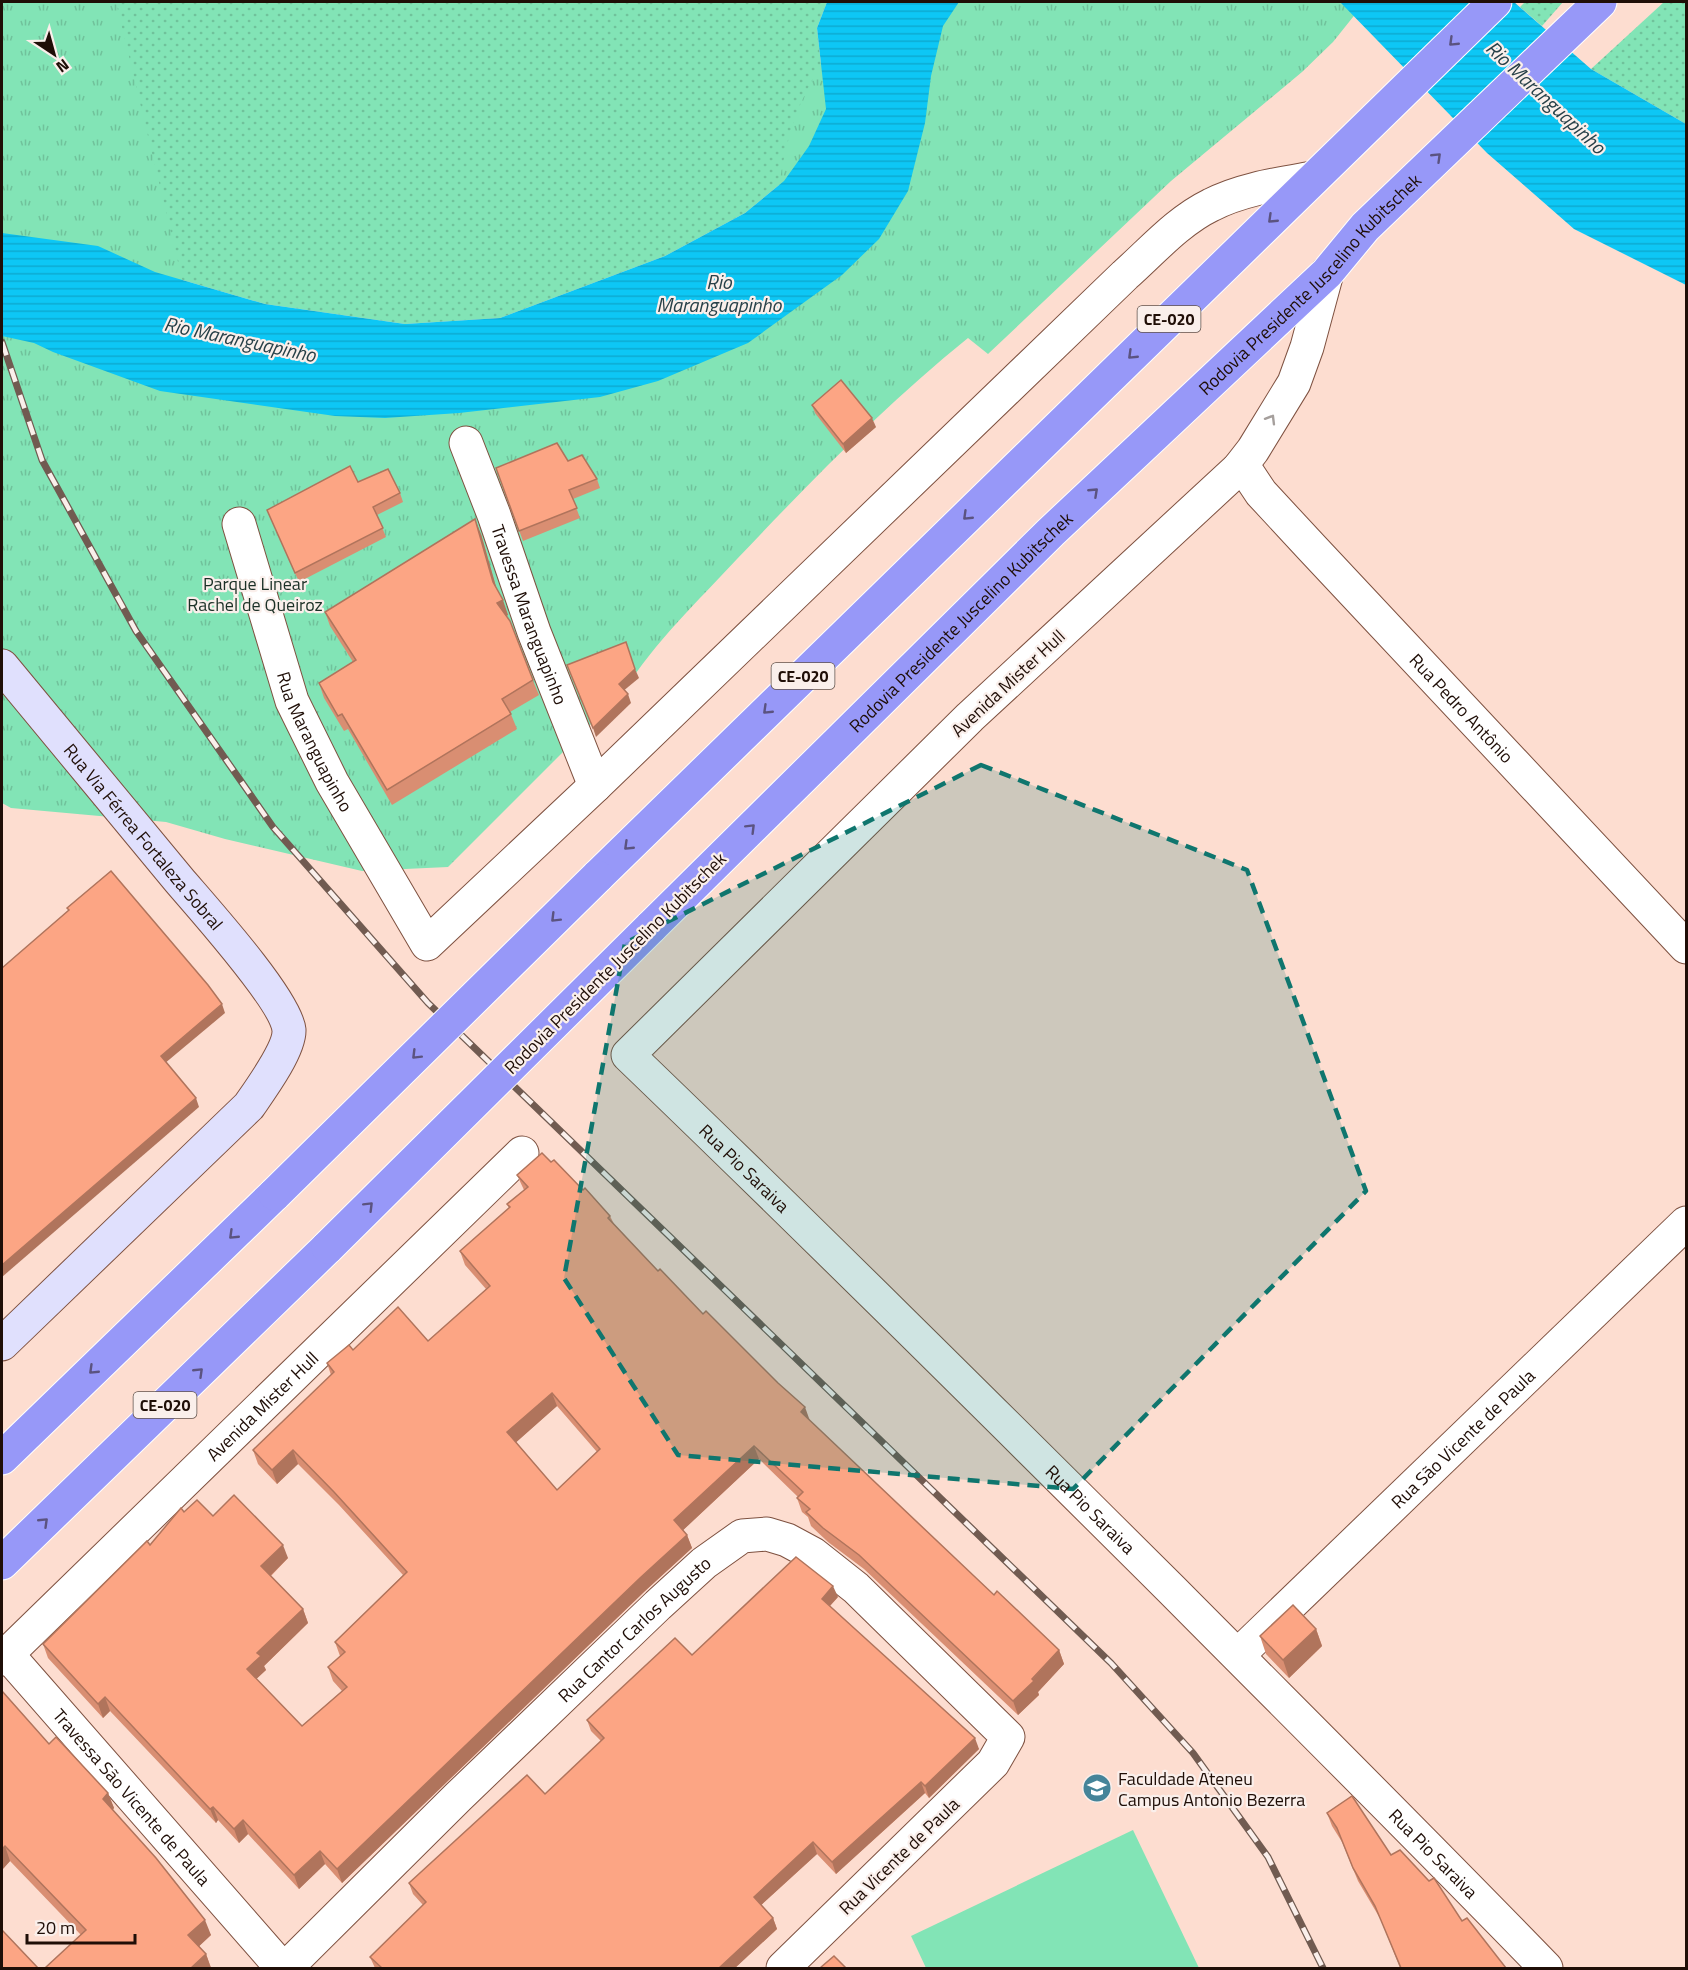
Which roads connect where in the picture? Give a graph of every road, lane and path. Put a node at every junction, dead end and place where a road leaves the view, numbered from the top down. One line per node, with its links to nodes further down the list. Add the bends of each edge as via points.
1 (1495, 2): 3 (highway, CE-020, one-way to 3)
2 (1594, 7): 4 (highway, Rodovia Presidente Juscelino Kubitschek / CE-020, one-way to 2, via 1365,227)
3 (1321, 171): 9 (street, via 1241,192 1209,205 1181,225); 15 (highway, CE-020, one-way to 15, bridge)
4 (1327, 273): 6 (street, Avenida Mister Hull, one-way to 4, via 1294,382); 16 (highway, Rodovia Presidente Juscelino Kubitschek / CE-020, one-way to 4, bridge, via 328,1247 1051,532)
5 (466, 443): 9 (street, Travessa Maranguapinho, via 534,633)
6 (1239, 468): 10 (street, Rua Pedro Antônio); 11 (street, Avenida Mister Hull, via 970,717)
7 (239, 524): 9 (street, Rua Maranguapinho, via 296,710 332,782 427,944)
8 (2, 666): 14 (main road, Rua Via Férrea Fortaleza Sobral, via 245,959 283,1010 289,1031 268,1080 249,1106)
9 (595, 786)
10 (1686, 947)
11 (628, 1055): 17 (street, Rua Pio Saraiva)
12 (522, 1153): 18 (street, Avenida Mister Hull)
13 (1686, 1223): 17 (street, Rua São Vicente de Paula)
14 (2, 1344)
15 (2, 1458)
16 (2, 1563)
17 (1238, 1655): 22 (street, Rua Pio Saraiva)
18 (4, 1656): 20 (street, Travessa São Vicente de Paula)
19 (1008, 1737): 20 (street, Rua Cantor Carlos Augusto, via 856,1588 813,1554 767,1534 742,1536 649,1613); 21 (street, Rua Vicente de Paula, via 993,1763)
20 (284, 1968)
21 (783, 1968)
22 (1546, 1968)

